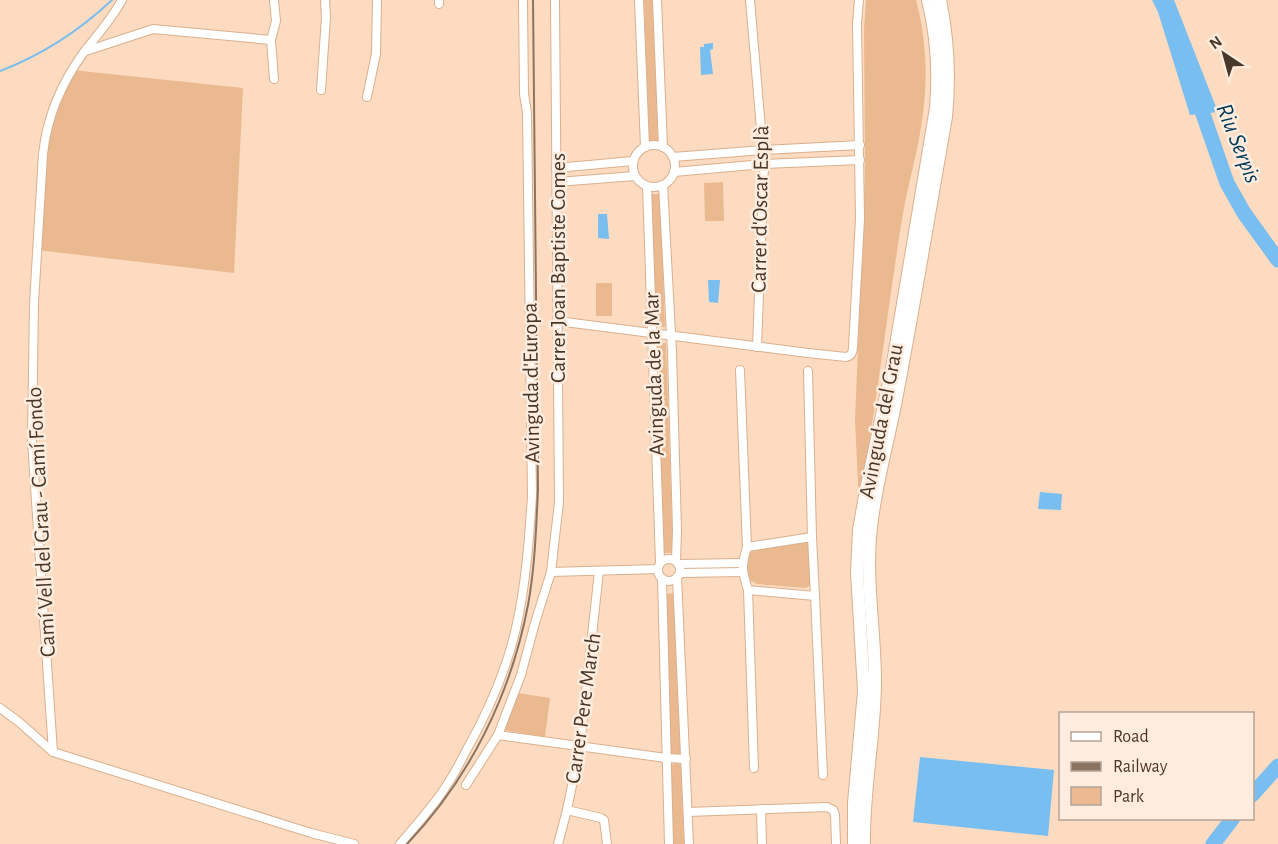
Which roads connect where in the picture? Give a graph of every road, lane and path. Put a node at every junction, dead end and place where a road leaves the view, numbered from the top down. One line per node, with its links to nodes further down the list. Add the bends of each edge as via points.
1 (122, 0): 14 (street, Camí Vell del Grau - Camí Fondo)
2 (274, 0): 13 (street, via 276,21)
3 (325, 0): 16 (street)
4 (377, 0): 17 (street, via 376,54)
5 (523, 0): 61 (street, Avinguda d'Europa, via 532,496 519,615 507,662 482,724 450,780)
6 (555, 0): 26 (street, Carrer Joan Baptiste Comes)
7 (639, 0): 19 (street)
8 (657, 0): 20 (street)
9 (750, 0): 21 (street, Carrer d'Oscar Esplà)
10 (858, 0): 18 (street)
11 (928, 0): 68 (main road, Avinguda del Grau, via 936,52 936,108 860,530 857,572 864,691)
12 (939, 0): 69 (main road, Avinguda del Grau, via 948,65 946,117 870,539 875,681)
13 (271, 40): 14 (street, via 153,29); 15 (street)
14 (85, 52): 51 (street, Camí Vell del Grau - Camí Fondo, via 60,94 45,142 34,303 32,442)
15 (274, 79)
16 (321, 90)
17 (367, 97)
18 (860, 145): 21 (street); 24 (street)
19 (645, 147): 20 (street); 23 (street)
20 (663, 147): 22 (street)
21 (764, 150): 22 (street); 25 (street, Carrer d'Oscar Esplà)
22 (673, 157): 27 (street)
23 (633, 160): 26 (street); 28 (street)
24 (860, 160): 25 (street); 35 (street, via 853,352 846,357)
25 (764, 164): 27 (street); 35 (street, Carrer d'Oscar Esplà)
26 (556, 168): 29 (street, Carrer Joan Baptiste Comes)
27 (674, 172): 30 (street)
28 (635, 176): 29 (street); 31 (street)
29 (557, 182): 32 (street, Carrer Joan Baptiste Comes)
30 (663, 185): 31 (street); 34 (street, Avinguda de la Mar)
31 (646, 186): 33 (street, Avinguda de la Mar)
32 (557, 321): 33 (street); 43 (street, Carrer Joan Baptiste Comes, via 559,502)
33 (652, 334): 34 (street); 40 (street, Avinguda de la Mar)
34 (671, 336): 35 (street); 42 (street, Avinguda de la Mar)
35 (757, 347)
36 (740, 370): 39 (street)
37 (808, 370): 38 (street)
38 (812, 537): 39 (street); 47 (street)
39 (747, 547): 41 (street)
40 (659, 566): 42 (street, via 665,559); 44 (street); 45 (street)
41 (742, 567): 42 (street); 46 (street)
42 (678, 569): 45 (street, via 670,581); 53 (street, Avinguda de la Mar)
43 (551, 572): 44 (street); 49 (street, Carrer Joan Baptiste Comes, via 521,675)
44 (599, 572): 50 (street, Carrer Pere March)
45 (662, 579): 52 (street)
46 (748, 590): 47 (street); 54 (street)
47 (815, 596): 55 (street)
48 (0, 708): 51 (street)
49 (498, 735): 50 (street); 56 (street, Carrer Joan Baptiste Comes)
50 (580, 746): 52 (street); 58 (street, Carrer Pere March)
51 (53, 752): 60 (street)
52 (666, 758): 53 (street); 64 (street)
53 (686, 759): 59 (street, Avinguda de la Mar)
54 (754, 768)
55 (823, 775)
56 (466, 785)
57 (761, 809): 59 (street); 66 (street); 67 (street, via 827,807 835,814)
58 (567, 810): 62 (street, Carrer Pere March); 63 (street, via 604,820)
59 (688, 812): 65 (street, Avinguda de la Mar)
60 (354, 844)
61 (400, 844)
62 (558, 844)
63 (607, 844)
64 (669, 844)
65 (689, 844)
66 (762, 844)
67 (836, 844)
68 (854, 844)
69 (864, 844)

